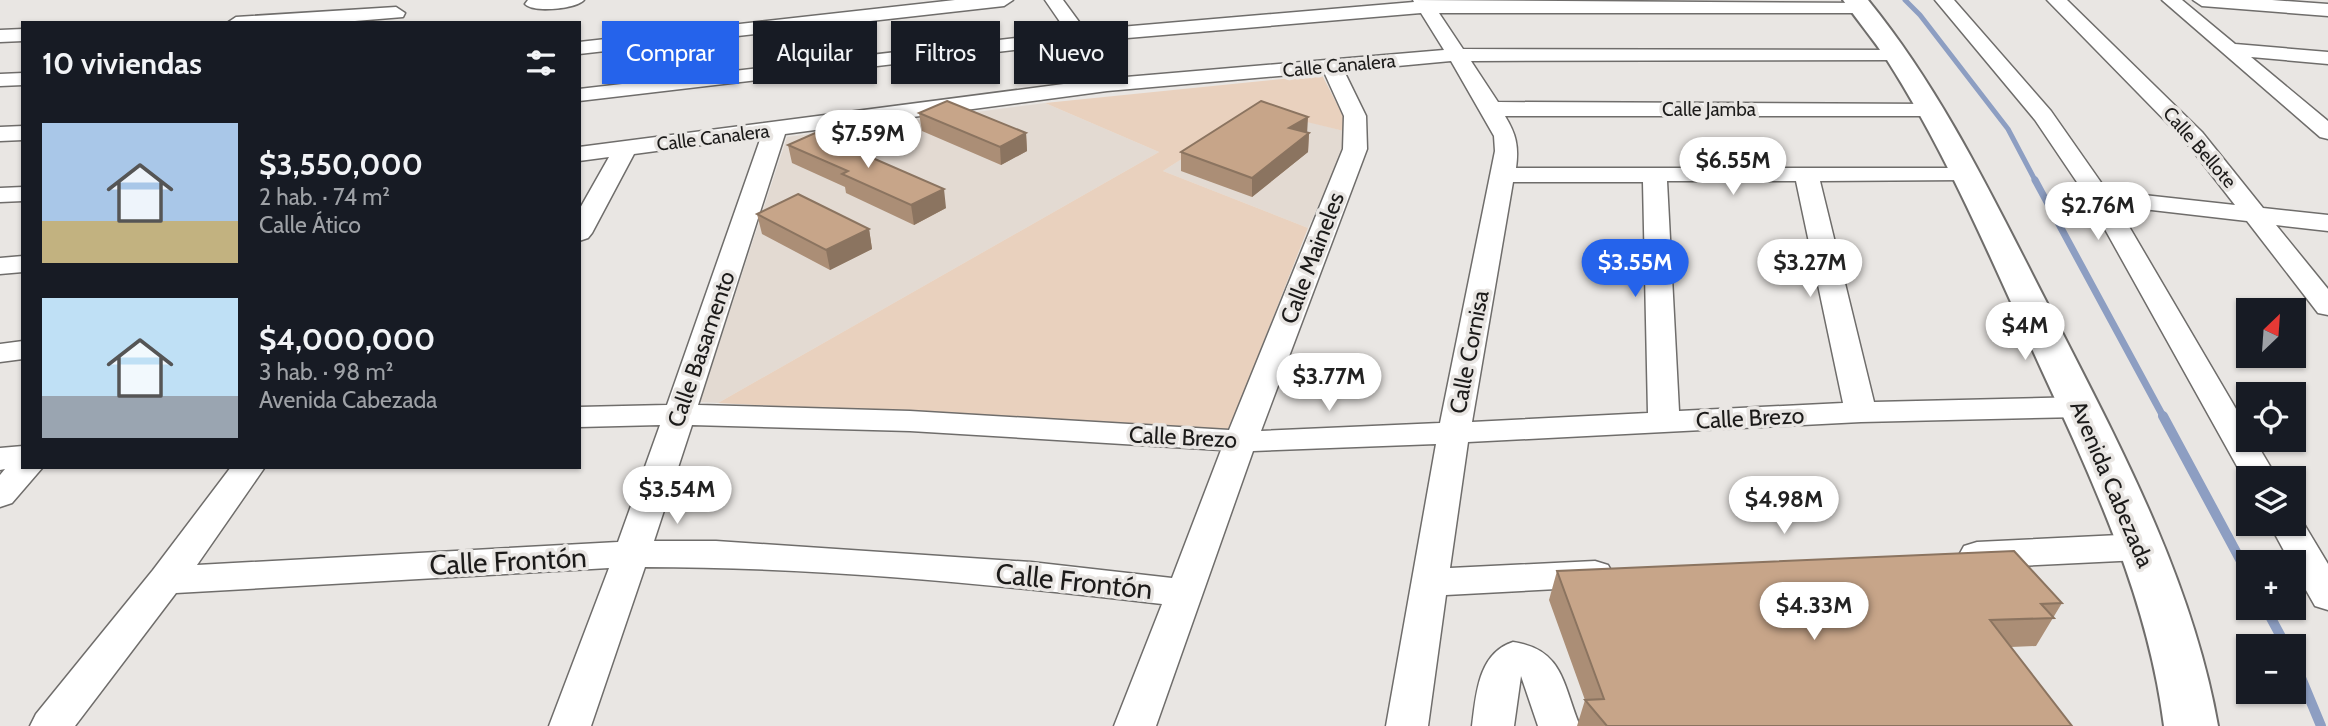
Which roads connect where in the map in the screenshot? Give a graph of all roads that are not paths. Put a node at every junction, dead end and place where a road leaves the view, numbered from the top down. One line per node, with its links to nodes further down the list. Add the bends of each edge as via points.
1 (575, 0): 13 (street)
2 (933, 0): 21 (street)
3 (1004, 0): 23 (street)
4 (1054, 0): 17 (street)
5 (1944, 0): 49 (street, via 2043,116)
6 (2056, 0): 50 (street, Calle Bellote, via 2194,137)
7 (2171, 0): 24 (street)
8 (2202, 0): 14 (street)
9 (2290, 0): 11 (street)
10 (1858, 3): 12 (street); 25 (main road, Avenida Cabezada)
11 (2328, 3)
12 (1424, 4): 18 (street); 26 (street, Calle Cornisa)
13 (532, 9)
14 (2328, 10)
15 (396, 12): 16 (street)
16 (265, 21)
17 (1069, 21)
18 (1128, 32)
19 (21, 35): 20 (street)
20 (0, 36)
21 (581, 40)
22 (1014, 44): 32 (street)
23 (581, 48)
24 (2229, 49): 27 (street); 33 (street)
25 (1893, 54): 26 (street, Calle Canalera); 36 (main road, Avenida Cabezada)
26 (1455, 55): 28 (street, Calle Canalera); 35 (street, Calle Cornisa)
27 (2328, 58)
28 (1331, 65): 31 (street, Calle Canalera); 64 (street, Calle Maineles, via 1355,116 1359,132 1355,149)
29 (21, 79): 30 (street)
30 (0, 80)
31 (1107, 85): 37 (street, Calle Canalera)
32 (581, 95)
33 (2291, 101): 34 (street); 38 (street)
34 (2328, 104)
35 (1491, 109): 36 (street, Calle Jamba); 45 (street, Calle Cornisa, via 1505,136)
36 (1928, 109): 43 (main road, Avenida Cabezada)
37 (775, 129): 41 (street, Calle Canalera); 60 (street, Calle Basamento)
38 (2328, 132)
39 (21, 133): 40 (street)
40 (0, 134)
41 (626, 148): 42 (street, Calle Canalera); 52 (street)
42 (581, 154)
43 (1964, 173): 46 (street); 58 (main road, Avenida Cabezada)
44 (1655, 174): 45 (street); 46 (street); 62 (street)
45 (1502, 175): 63 (street, Calle Cornisa)
46 (1807, 175): 59 (street)
47 (21, 194): 48 (street)
48 (0, 195)
49 (2099, 198): 50 (street); 67 (street)
50 (2258, 215): 51 (street); 55 (street, Calle Bellote)
51 (2328, 223)
52 (581, 229)
53 (21, 264): 54 (street)
54 (0, 266)
55 (2328, 307)
56 (21, 351): 57 (street)
57 (0, 353)
58 (2081, 407): 59 (street, Calle Brezo); 72 (main road, Avenida Cabezada)
59 (1861, 412): 62 (street, Calle Brezo)
60 (678, 413): 61 (street, Calle Brezo); 64 (street, Calle Brezo); 73 (street, Calle Basamento)
61 (581, 417)
62 (1664, 422): 63 (street, Calle Brezo)
63 (1454, 432): 64 (street, Calle Brezo); 77 (street, Calle Cornisa)
64 (1241, 441): 78 (street, Calle Maineles)
65 (21, 457): 66 (street)
66 (0, 460)
67 (2253, 466)
68 (25, 469): 70 (street)
69 (248, 469): 76 (street)
70 (0, 495)
71 (2293, 536): 79 (street)
72 (2140, 547): 74 (street); 86 (main road, Avenida Cabezada, via 2186,683)
73 (634, 554): 76 (street, Calle Frontón); 78 (street, Calle Frontón, via 716,554 1031,575); 81 (street, Calle Basamento)
74 (1946, 557)
75 (1626, 572): 77 (street)
76 (166, 580): 80 (street)
77 (1431, 582): 83 (street, Calle Cornisa)
78 (1185, 593): 82 (street, Calle Maineles)
79 (2328, 596)
80 (51, 726)
81 (570, 726)
82 (1135, 726)
83 (1407, 726)
84 (1493, 726): 85 (street, via 1505,664 1521,657 1530,658 1540,670)
85 (1559, 726)
86 (2191, 726)

